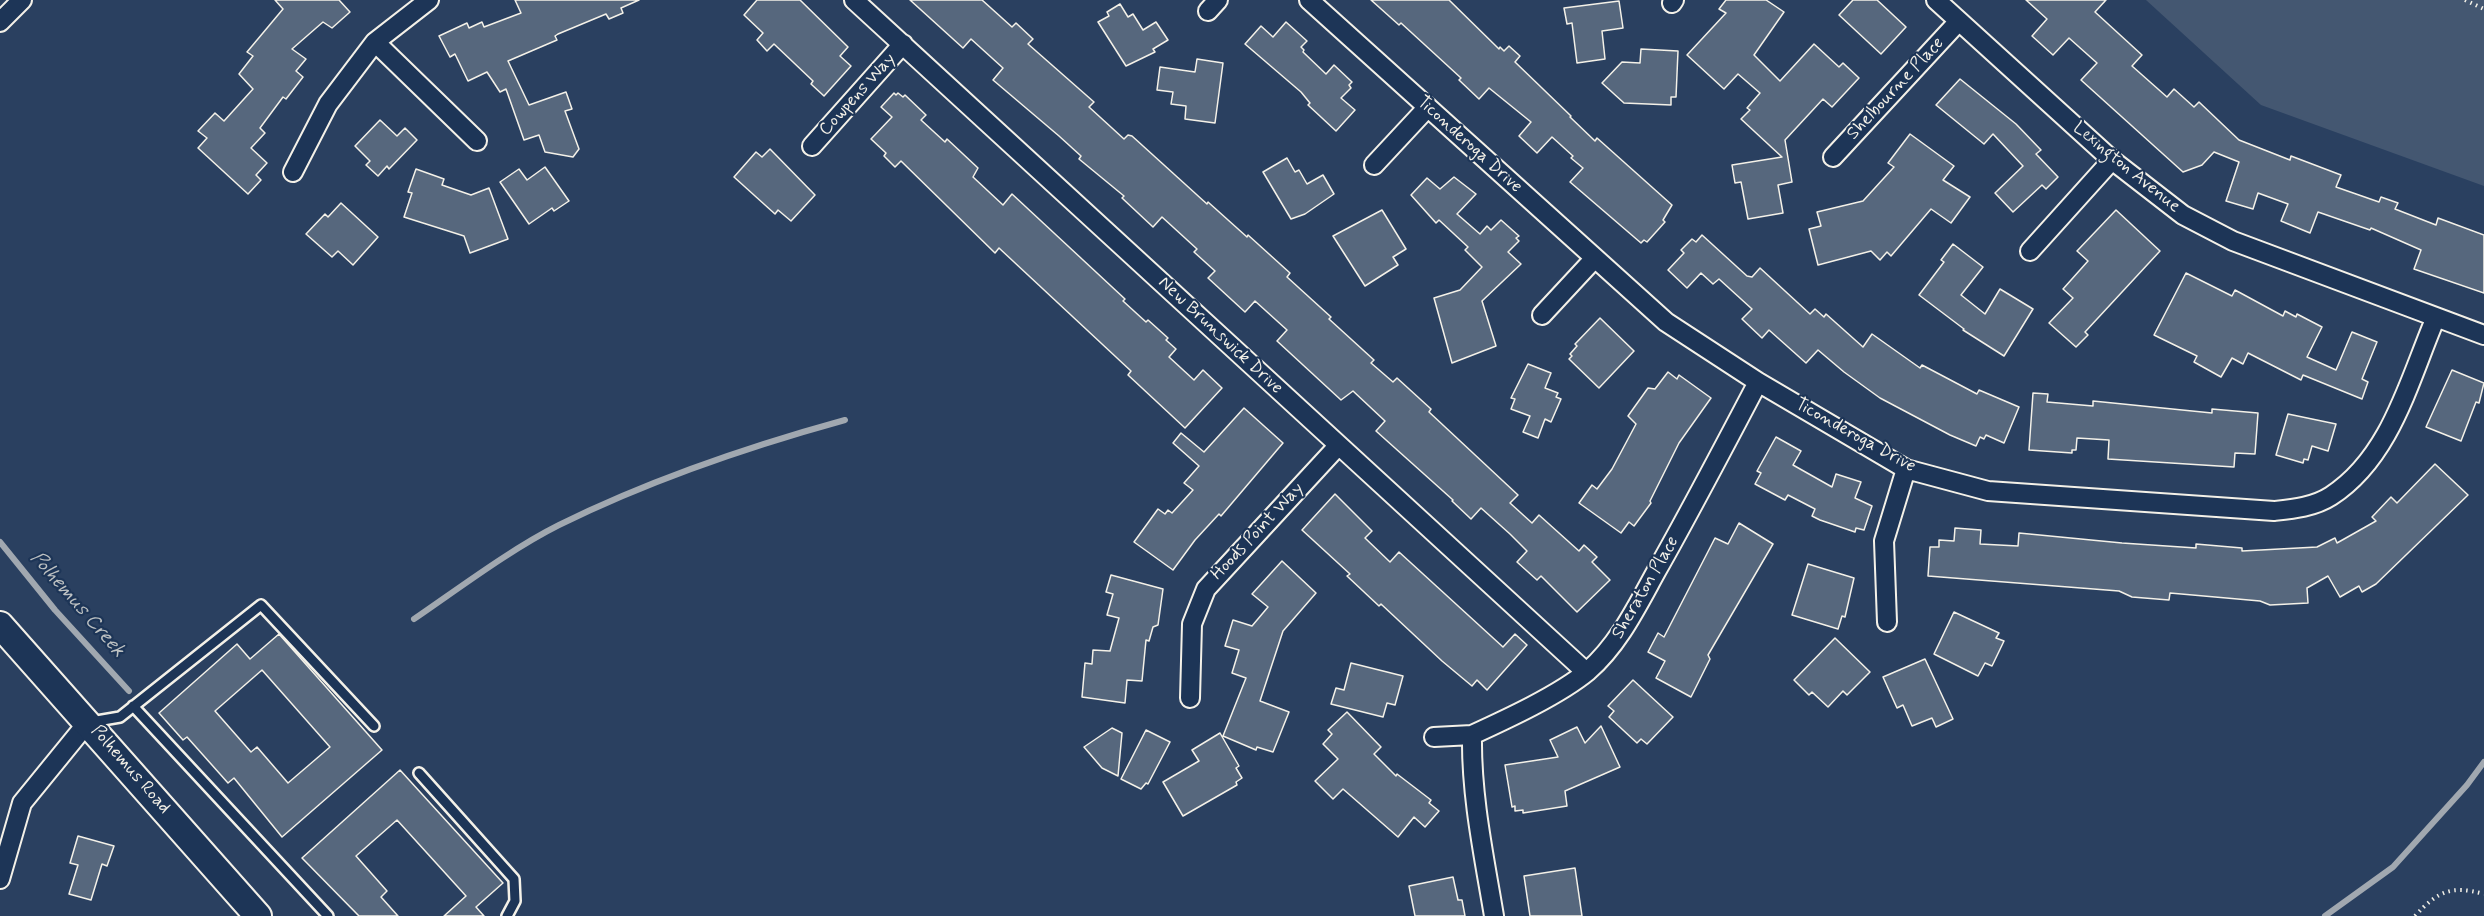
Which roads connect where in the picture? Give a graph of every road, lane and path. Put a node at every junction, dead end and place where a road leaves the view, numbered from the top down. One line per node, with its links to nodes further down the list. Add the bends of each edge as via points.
1 (22, 0): 9 (street)
2 (429, 0): 10 (street)
3 (854, 0): 11 (street, New Brunswick Drive)
4 (1309, 0): 12 (street, Ticonderoga Drive)
5 (1936, 0): 8 (street, Lexington Avenue)
6 (2465, 0): 7 (path)
7 (2484, 9)
8 (1959, 21): 15 (street, Shelbourne Place); 16 (street, Lexington Avenue)
9 (0, 22)
10 (375, 42): 13 (street); 18 (street, via 328,104)
11 (903, 44): 14 (street, Cowpens Way); 25 (street, New Brunswick Drive)
12 (1428, 107): 17 (street); 20 (street, Ticonderoga Drive)
13 (477, 141)
14 (812, 146)
15 (1833, 157)
16 (2112, 160): 19 (street); 22 (street, Lexington Avenue, via 2183,215 2233,241)
17 (1374, 165)
18 (293, 172)
19 (2030, 251)
20 (1594, 259): 21 (street); 24 (street, Ticonderoga Drive, via 1666,321)
21 (1542, 315)
22 (2436, 317): 23 (street, Lexington Avenue); 26 (street, Ticonderoga Drive, via 2384,440 2363,469 2330,497 2303,508 2274,511 1988,491)
23 (2484, 335)
24 (1758, 382): 26 (street, Ticonderoga Drive); 29 (street, Sheraton Place, via 1623,630)
25 (1338, 446): 29 (street, New Brunswick Drive); 30 (street, Hoods Point Way, via 1206,589 1191,624)
26 (1906, 469): 27 (street, via 1884,541)
27 (1887, 622)
28 (0, 625): 32 (main road, Polhemus Road)
29 (1586, 672): 34 (street, Sheraton Place, via 1520,713)
30 (1190, 698)
31 (134, 706): 32 (lane, via 120,717); 33 (lane, via 261,605); 40 (lane)
32 (88, 722): 37 (street, via 22,803); 39 (main road, Polhemus Road)
33 (374, 726)
34 (1472, 735): 35 (street, Sheraton Place); 42 (street, via 1477,817)
35 (1434, 738)
36 (419, 772): 41 (lane, via 514,879 515,901)
37 (0, 879)
38 (2484, 894): 43 (path, via 2462,888 2440,893)
39 (258, 916)
40 (328, 916)
41 (507, 916)
42 (1494, 916)
43 (2415, 916)

